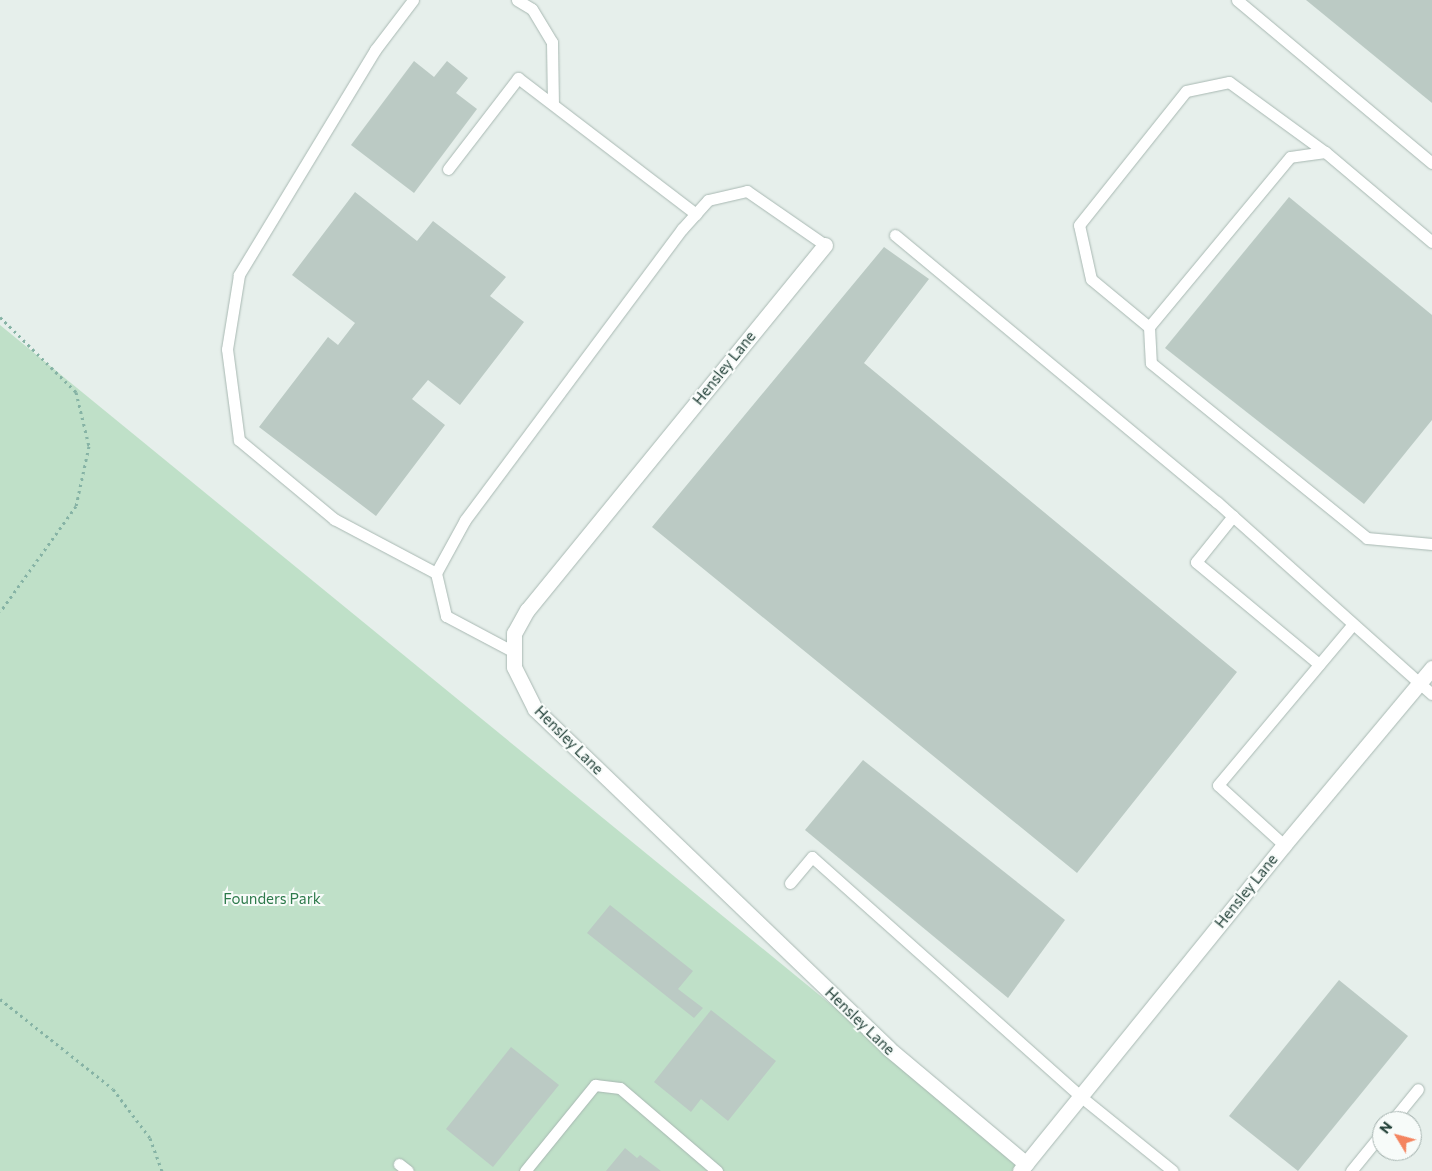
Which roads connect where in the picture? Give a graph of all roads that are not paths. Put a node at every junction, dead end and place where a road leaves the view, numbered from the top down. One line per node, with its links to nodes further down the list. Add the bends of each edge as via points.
1 (413, 0): 15 (lane, via 375,50 240,275 227,349 239,440 334,519)
2 (517, 0): 4 (lane, via 532,9 552,42)
3 (1237, 0): 6 (lane)
4 (553, 104): 7 (lane, via 518,78); 8 (lane)
5 (1325, 152): 10 (lane); 12 (lane, via 1290,157); 12 (lane, via 1229,82 1186,91 1079,225 1091,279)
6 (1432, 163)
7 (448, 169)
8 (696, 214): 11 (lane, via 708,200 748,190); 15 (lane, via 465,520)
9 (895, 235): 13 (lane)
10 (1432, 242)
11 (825, 245): 17 (street, Hensley Lane, via 527,610 514,633)
12 (1149, 327): 14 (lane, via 1152,363 1367,538)
13 (1233, 516): 16 (lane); 18 (lane, via 1196,562)
14 (1432, 544)
15 (436, 573): 17 (lane, via 446,616)
16 (1353, 624): 18 (lane); 20 (lane)
17 (514, 652): 28 (street, Hensley Lane, via 514,667 535,709 888,1048)
18 (1319, 664): 22 (lane, via 1218,785)
19 (1432, 668): 20 (street, Hensley Lane)
20 (1419, 684): 21 (lane); 22 (street, Hensley Lane)
21 (1432, 694)
22 (1284, 845): 25 (street, Hensley Lane)
23 (790, 884): 25 (lane, via 812,857)
24 (1418, 1088): 26 (lane)
25 (1080, 1096): 28 (street, Hensley Lane); 31 (lane)
26 (1400, 1111)
27 (1372, 1145): 32 (lane)
28 (1023, 1167)
29 (525, 1171): 30 (lane, via 596,1085 620,1088)
30 (717, 1171)
31 (1173, 1171)
32 (1351, 1171)

